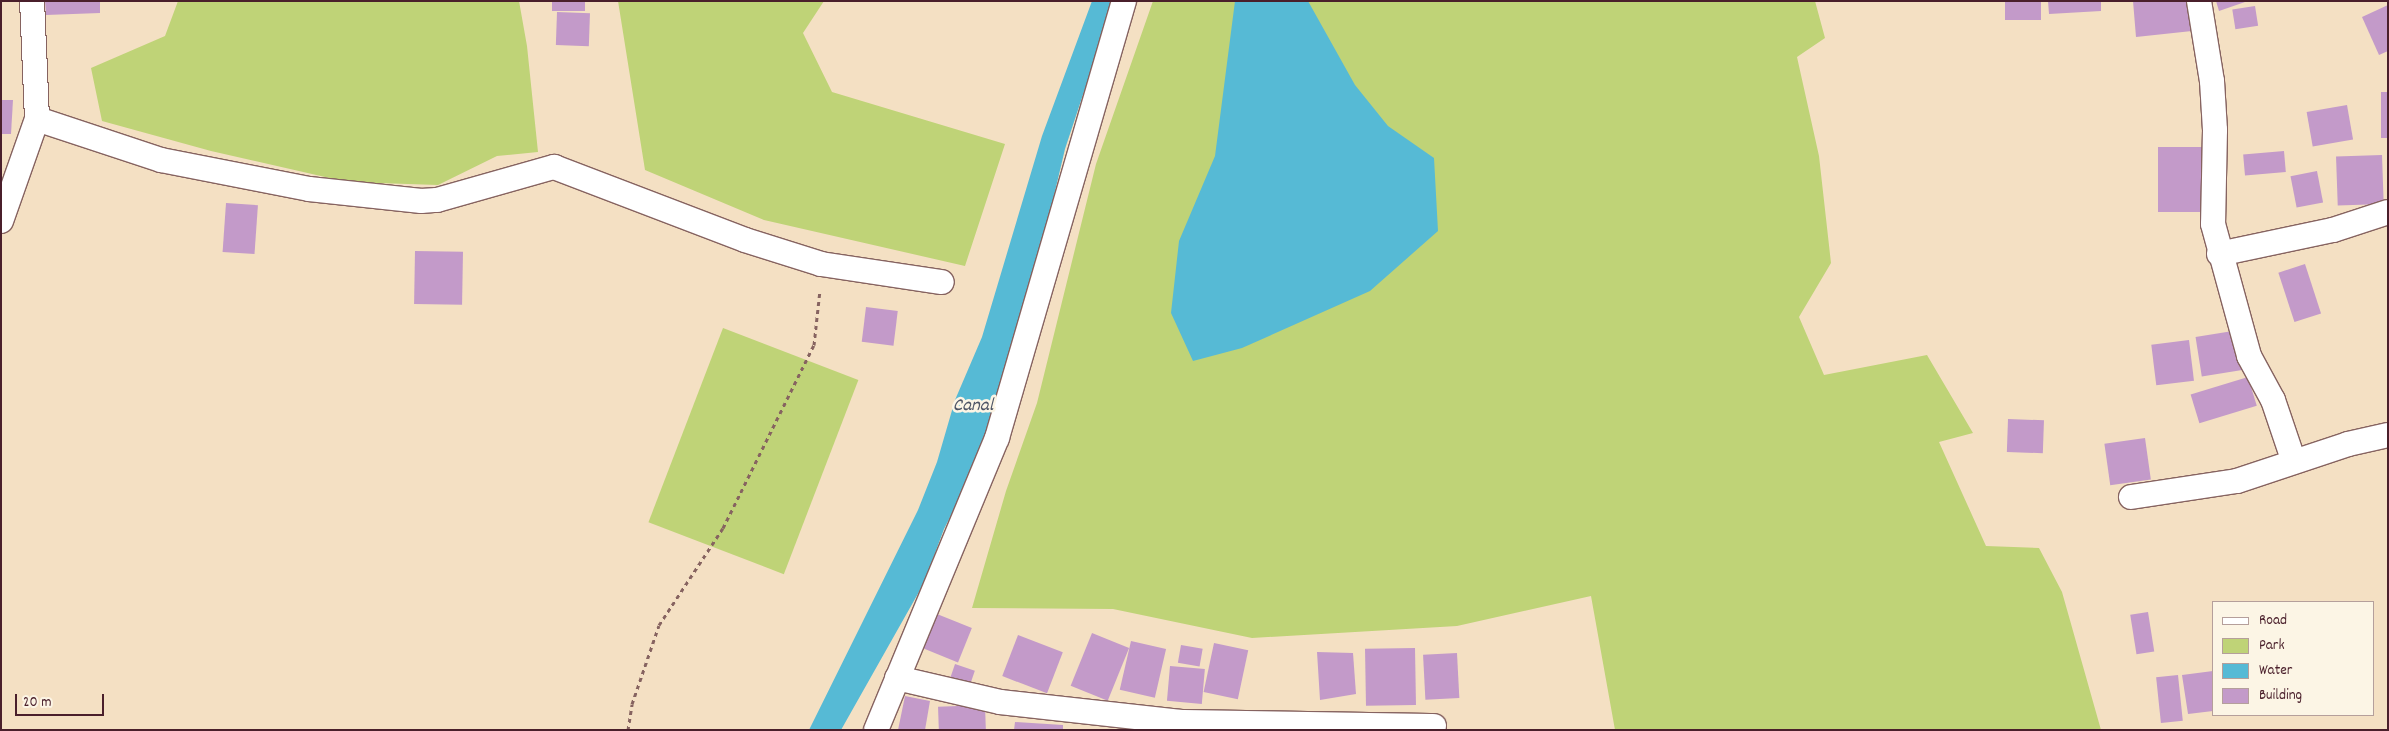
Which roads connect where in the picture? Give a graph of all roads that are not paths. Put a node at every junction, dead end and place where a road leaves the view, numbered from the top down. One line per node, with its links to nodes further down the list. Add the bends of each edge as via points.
1 (32, 1): 4 (street)
2 (1124, 1): 12 (street, via 997,438)
3 (2199, 1): 7 (street, via 2216,130 2212,224)
4 (37, 119): 6 (street); 8 (street, via 161,160 309,189 422,201 438,200 554,167 745,240 821,264)
5 (2388, 212): 7 (street, via 2333,230)
6 (1, 221)
7 (2219, 254): 10 (street, via 2249,356 2273,400)
8 (942, 282)
9 (2388, 435): 10 (street)
10 (2294, 462): 11 (street, via 2237,481)
11 (2132, 497)
12 (897, 678): 13 (street, via 1000,702 1180,722); 14 (street)
13 (1434, 726)
14 (876, 730)

